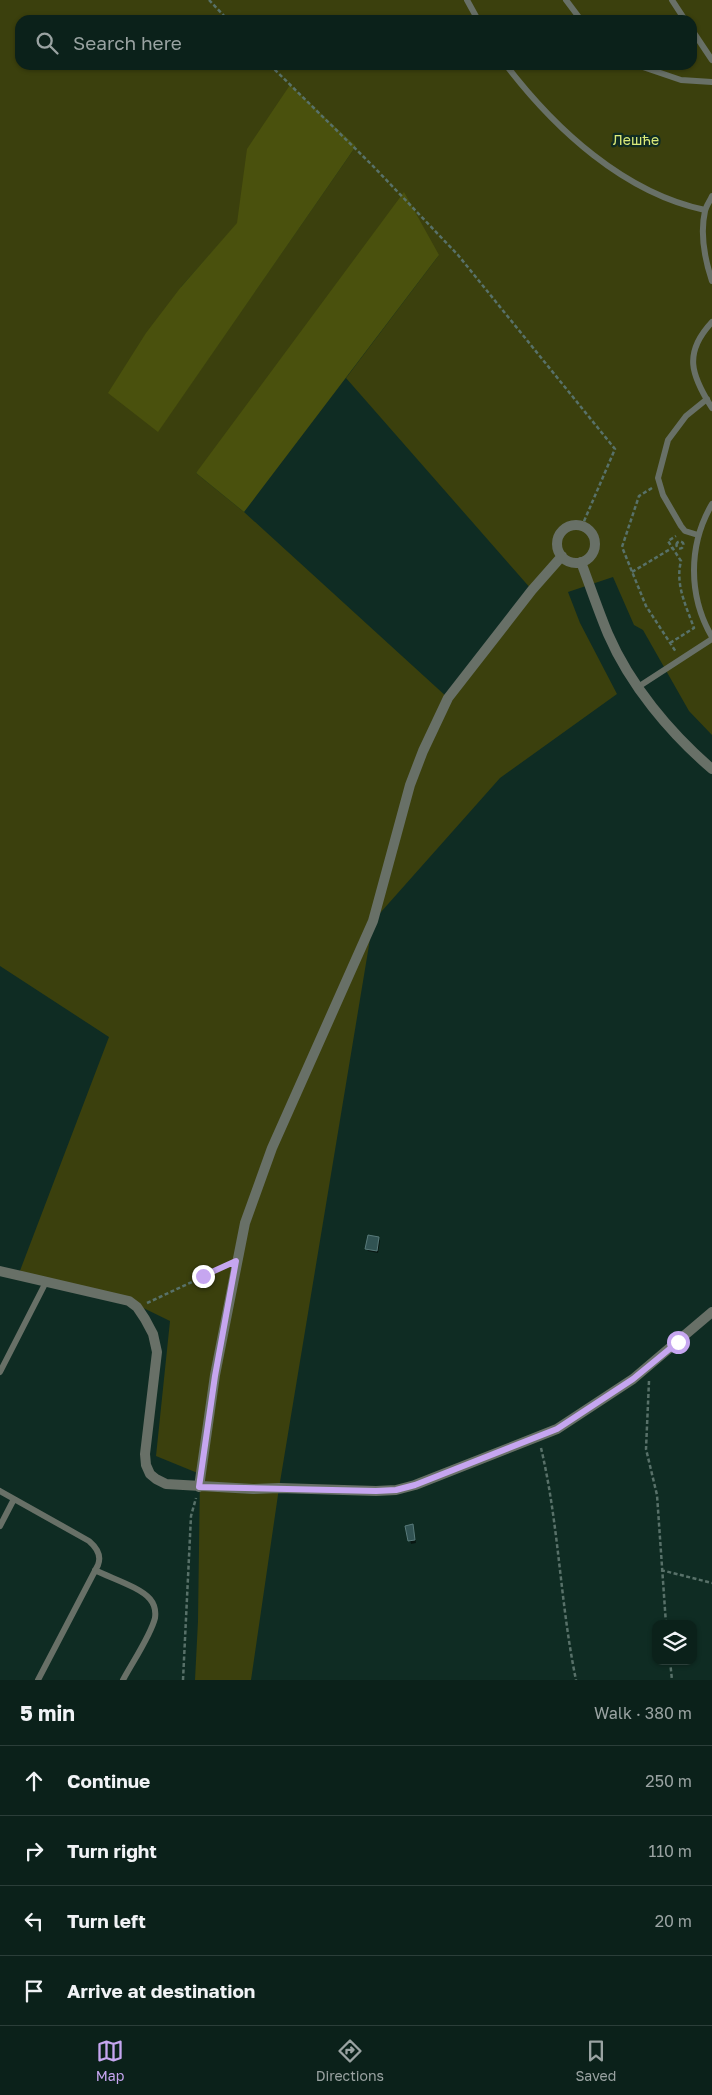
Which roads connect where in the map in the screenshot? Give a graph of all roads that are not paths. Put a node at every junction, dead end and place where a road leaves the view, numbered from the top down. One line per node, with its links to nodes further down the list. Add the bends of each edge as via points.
1 (467, 0): 4 (lane)
2 (566, 0): 5 (lane)
3 (672, 0): 6 (lane)
4 (475, 15)
5 (577, 15)
6 (682, 15)
7 (697, 38): 8 (lane)
8 (712, 60)
9 (510, 70): 13 (lane, via 546,113 598,157 648,189 681,205)
10 (652, 70): 11 (lane, via 681,80)
11 (712, 82)
12 (712, 196): 13 (lane)
13 (705, 210): 14 (lane, via 704,239)
14 (712, 281)
15 (712, 322): 16 (lane, via 695,344 693,365 698,386)
16 (707, 399): 17 (lane); 19 (lane, via 686,416 668,440 658,478 663,495 681,526)
17 (712, 408)
18 (712, 504): 19 (lane)
19 (698, 535): 22 (lane, via 693,575 704,624)
20 (562, 556): 21 (street); 21 (street, via 557,541 562,531 571,526 582,526 592,534 594,548); 29 (street, via 532,590 443,707 423,751 410,786 373,921 272,1148 245,1223 215,1376)
21 (581, 562): 23 (street, via 608,634)
22 (712, 638): 23 (lane)
23 (638, 687): 24 (street, via 678,736)
24 (712, 769)
25 (0, 1271): 26 (street)
26 (46, 1282): 28 (lane); 29 (street, via 129,1302 137,1307 153,1334 157,1352 146,1465 156,1479 166,1484)
27 (712, 1312): 29 (street, via 633,1379 557,1429 415,1485 396,1490)
28 (0, 1372)
29 (199, 1487)
30 (0, 1490): 31 (lane)
31 (14, 1499): 32 (lane); 33 (lane, via 94,1544 100,1561)
32 (0, 1526)
33 (95, 1570): 34 (lane); 35 (lane, via 146,1595 154,1605 152,1624)
34 (38, 1680)
35 (123, 1680)

